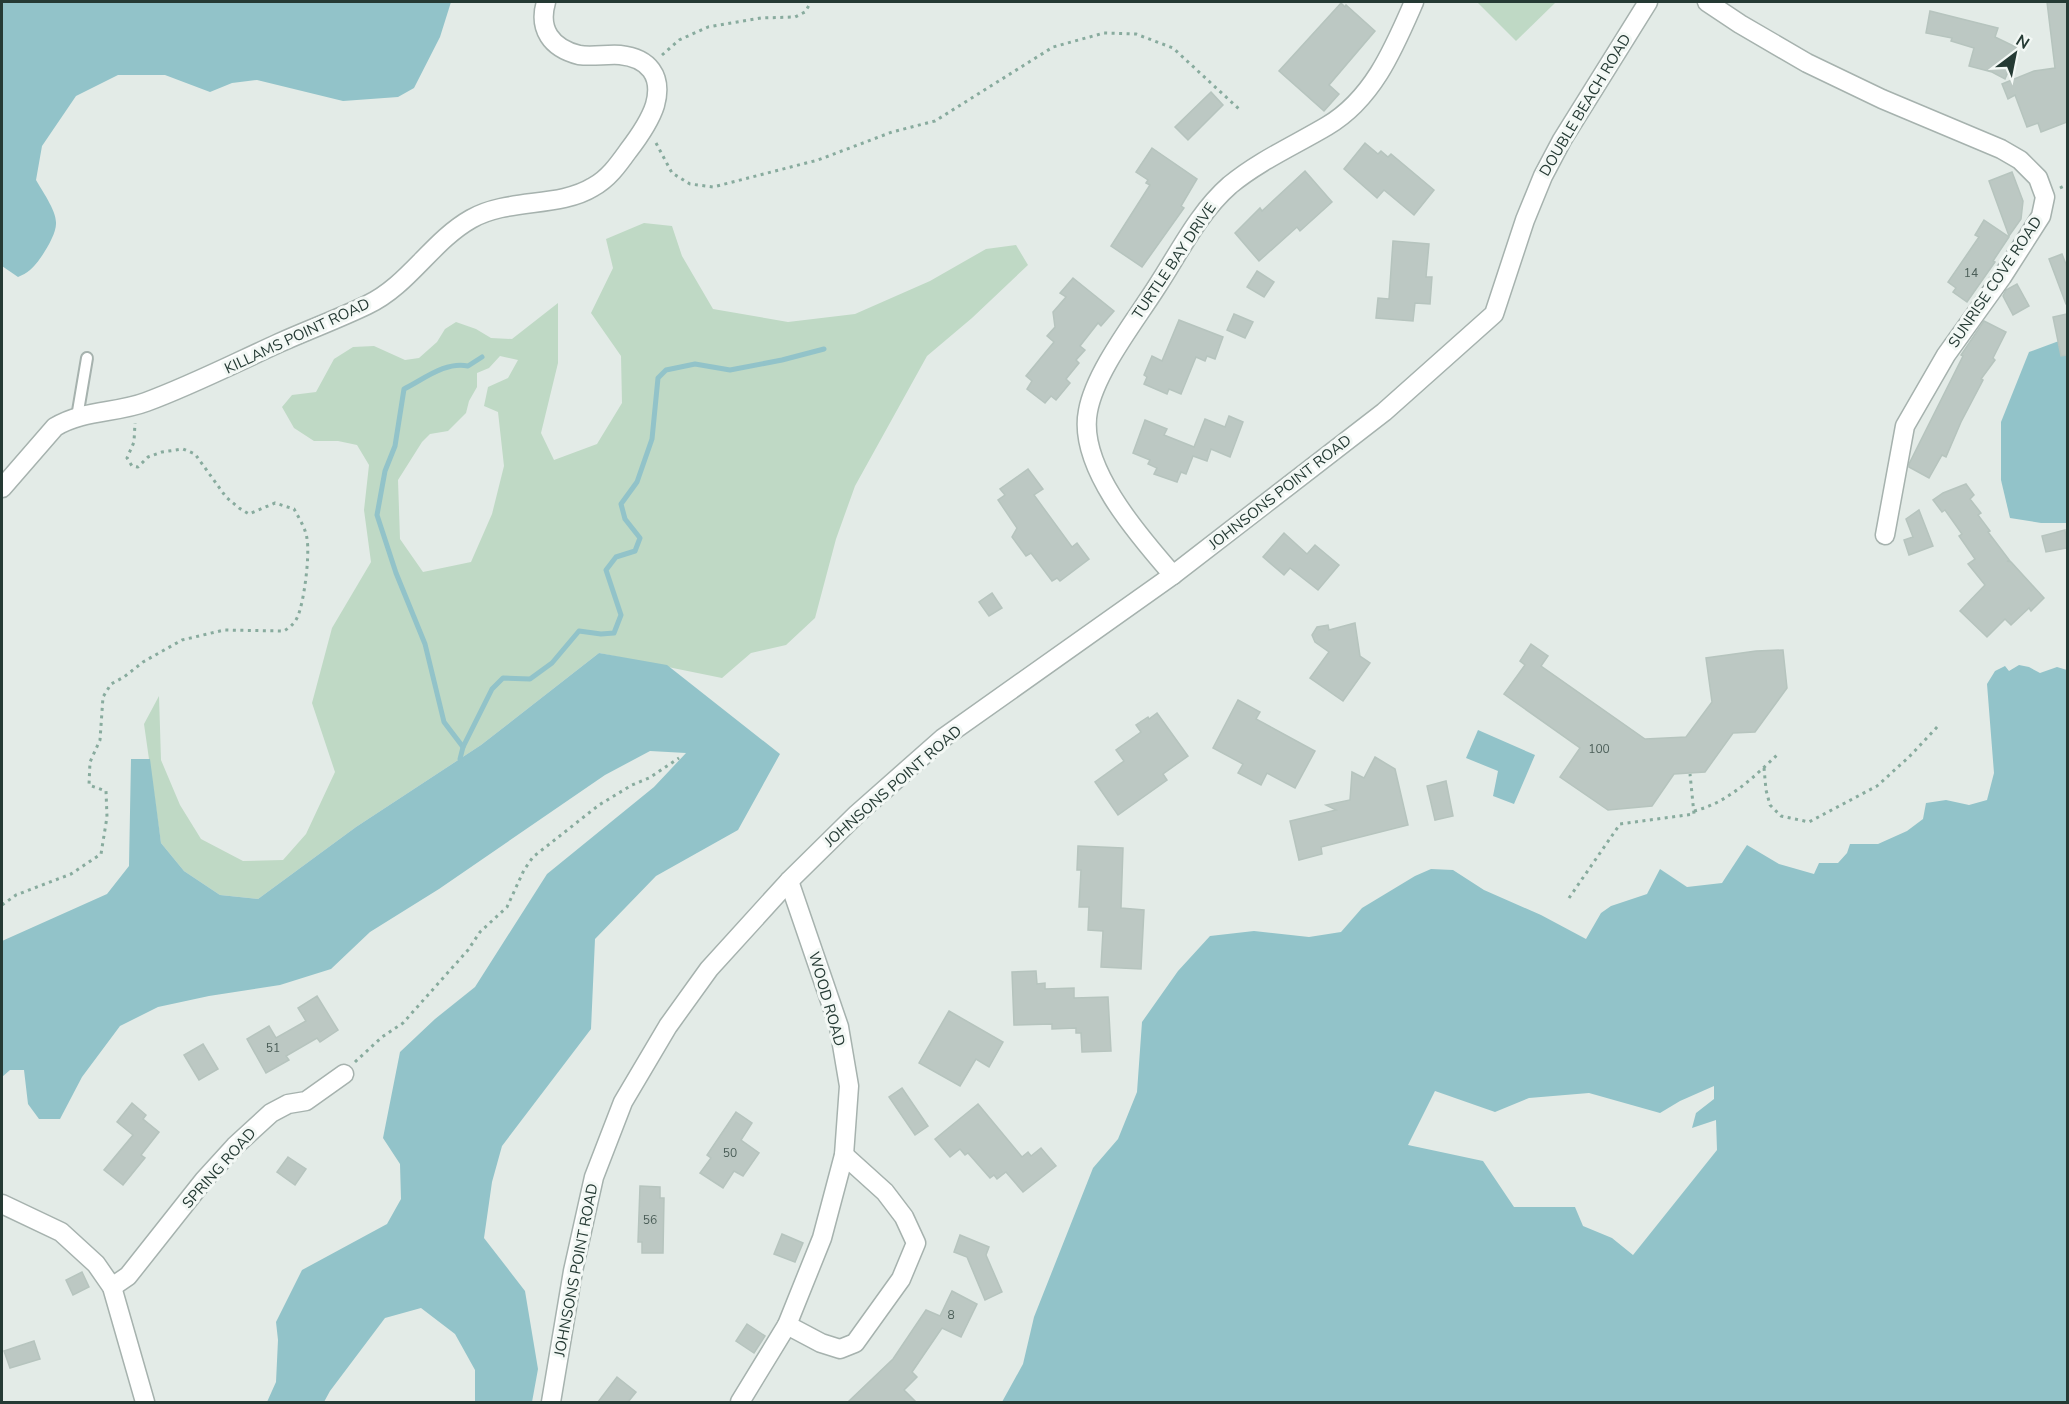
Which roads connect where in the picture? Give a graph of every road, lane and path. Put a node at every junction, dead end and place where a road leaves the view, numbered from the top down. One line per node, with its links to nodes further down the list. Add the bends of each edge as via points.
1 (546, 2): 6 (street, via 542,14 547,35 561,48 580,55 630,57)
2 (811, 2): 6 (path, via 805,12 795,17 708,27 679,40)
3 (1414, 2): 15 (street, TURTLE BAY DRIVE, via 1368,91 1346,113 1233,183 1213,201 1138,313 1094,391 1086,434 1096,466 1117,506)
4 (1648, 2): 9 (street, DOUBLE BEACH ROAD, via 1543,176)
5 (1707, 2): 14 (street, SUNRISE COVE ROAD, via 1807,63 2001,149 2020,160 2038,178 2045,197 2041,216 1946,355 1905,426)
6 (650, 67): 8 (street, KILLAMS POINT ROAD, via 658,93)
7 (1239, 109): 8 (path, via 1173,48 1137,34 1104,33 1053,47 935,121 892,132 818,160 713,187 690,184 672,173)
8 (646, 122): 11 (street, KILLAMS POINT ROAD, via 620,162 591,189 488,210 462,226 396,286 369,304)
9 (1494, 314): 15 (street, JOHNSONS POINT ROAD, via 1384,412)
10 (87, 358): 12 (lane)
11 (136, 406): 12 (street, KILLAMS POINT ROAD); 24 (path, via 134,442 126,458 132,465 138,467 148,457 183,449 195,454 226,497 249,514 275,502 294,509 308,539 297,618 284,631 224,630 182,640 111,684 103,697 100,740 90,762 89,785 106,791 107,817 101,854 71,874 16,895)
12 (77, 417): 13 (street, KILLAMS POINT ROAD, via 55,427)
13 (2, 488)
14 (1885, 535)
15 (1173, 575): 22 (street, JOHNSONS POINT ROAD, via 943,738)
16 (1939, 725): 19 (path, via 1877,786 1809,822 1781,816 1770,805)
17 (1777, 755): 19 (path)
18 (679, 758): 25 (path, via 599,805 533,857 507,907 480,932 403,1023 381,1037)
19 (1764, 768): 21 (path, via 1722,800)
20 (1690, 774): 21 (path)
21 (1694, 811): 23 (path, via 1620,824)
22 (789, 881): 26 (street, WOOD ROAD, via 839,1027 849,1086); 31 (street, JOHNSONS POINT ROAD, via 710,969 668,1026 623,1102 594,1177)
23 (1569, 898)
24 (2, 905)
25 (344, 1074): 28 (street, SPRING ROAD, via 306,1101 271,1113 235,1146 128,1276)
26 (844, 1155): 29 (street, WOOD ROAD, via 822,1238); 29 (street, via 885,1192 904,1217 915,1243 901,1279 855,1343 840,1349)
27 (2, 1204): 28 (street, via 61,1232 96,1264)
28 (112, 1287): 30 (street)
29 (787, 1325): 32 (street, WOOD ROAD)
30 (145, 1402)
31 (551, 1402)
32 (740, 1402)

